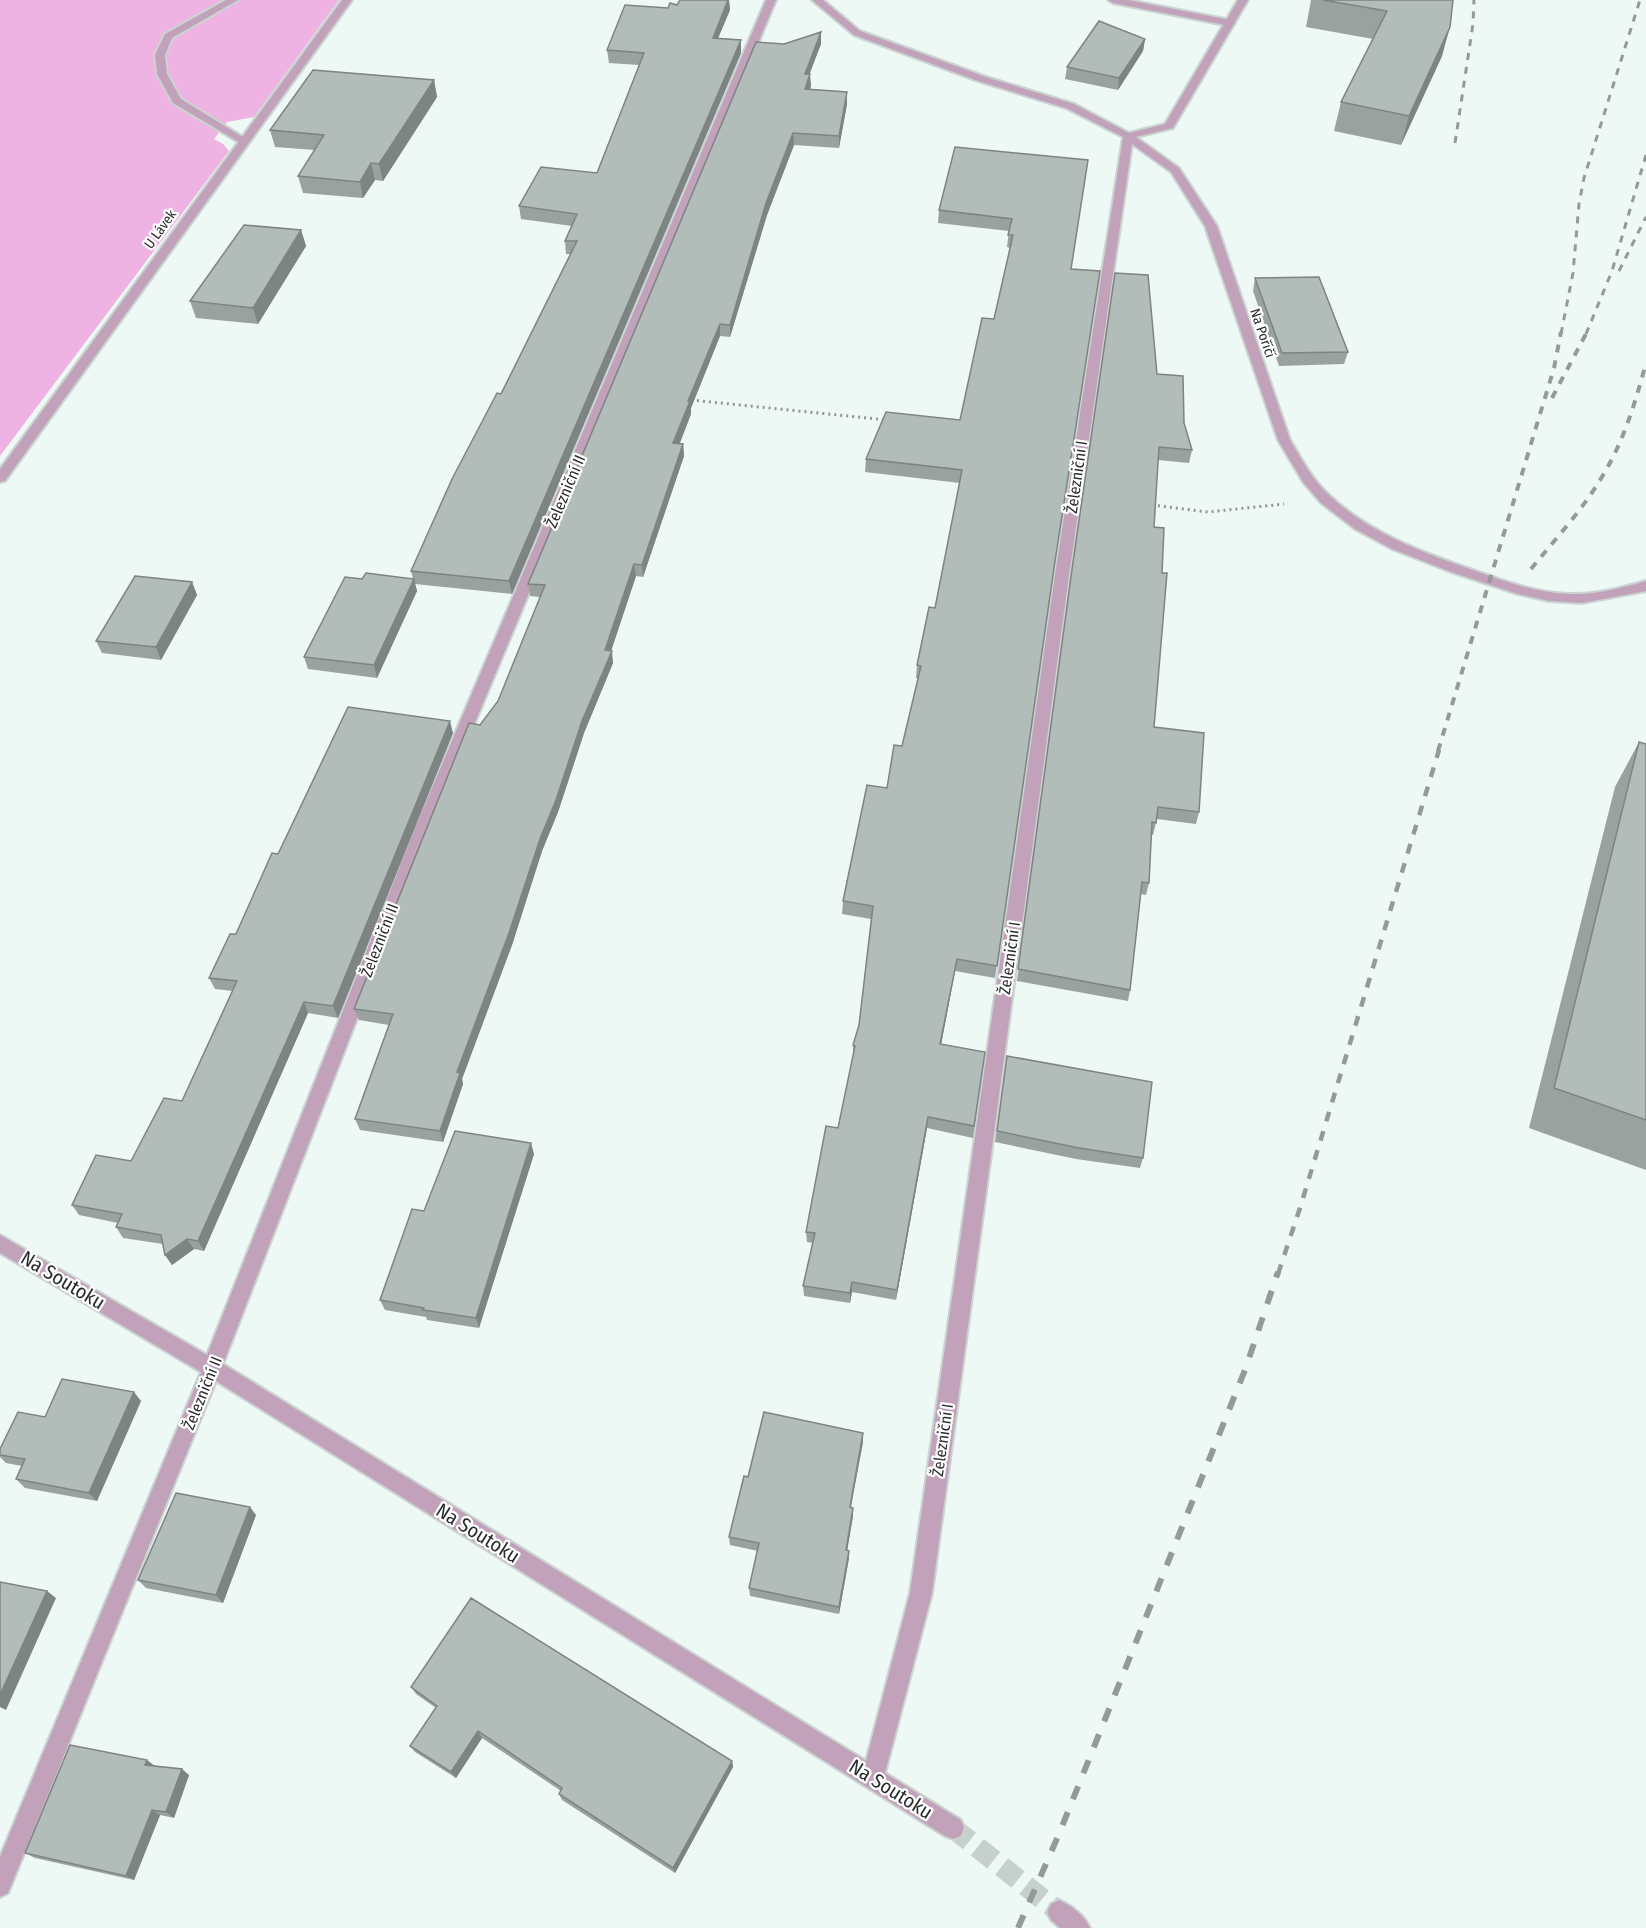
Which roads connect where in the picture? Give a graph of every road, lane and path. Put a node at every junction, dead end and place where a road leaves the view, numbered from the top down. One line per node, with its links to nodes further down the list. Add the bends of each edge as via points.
1 (233, 0): 9 (street, via 168,36 160,55 162,74 177,101)
2 (346, 0): 9 (street, U Lávek)
3 (771, 0): 17 (street, Železniční II, via 423,828)
4 (817, 0): 8 (street, Na Poříčí, via 857,33 1070,106)
5 (1113, 0): 7 (street)
6 (1243, 0): 7 (street)
7 (1230, 23): 8 (street, via 1169,126)
8 (1128, 136): 13 (street, Na Poříčí, via 1175,170 1211,226 1284,441); 18 (street, Železniční I, via 1062,575 921,1593)
9 (242, 141): 12 (street, U Lávek)
10 (687, 399): 11 (path)
11 (894, 421)
12 (0, 478)
13 (1324, 499): 14 (path, via 1208,512); 15 (street, Na Poříčí, via 1376,536 1417,556 1536,594 1582,598)
14 (1141, 504)
15 (1646, 586)
16 (0, 1243): 17 (street, Na Soutoku)
17 (212, 1368): 18 (street, Na Soutoku); 20 (street, Železniční II)
18 (873, 1777): 19 (street, Na Soutoku)
19 (953, 1828)
20 (0, 1885)
21 (1059, 1912): 22 (street)
22 (1078, 1928)

